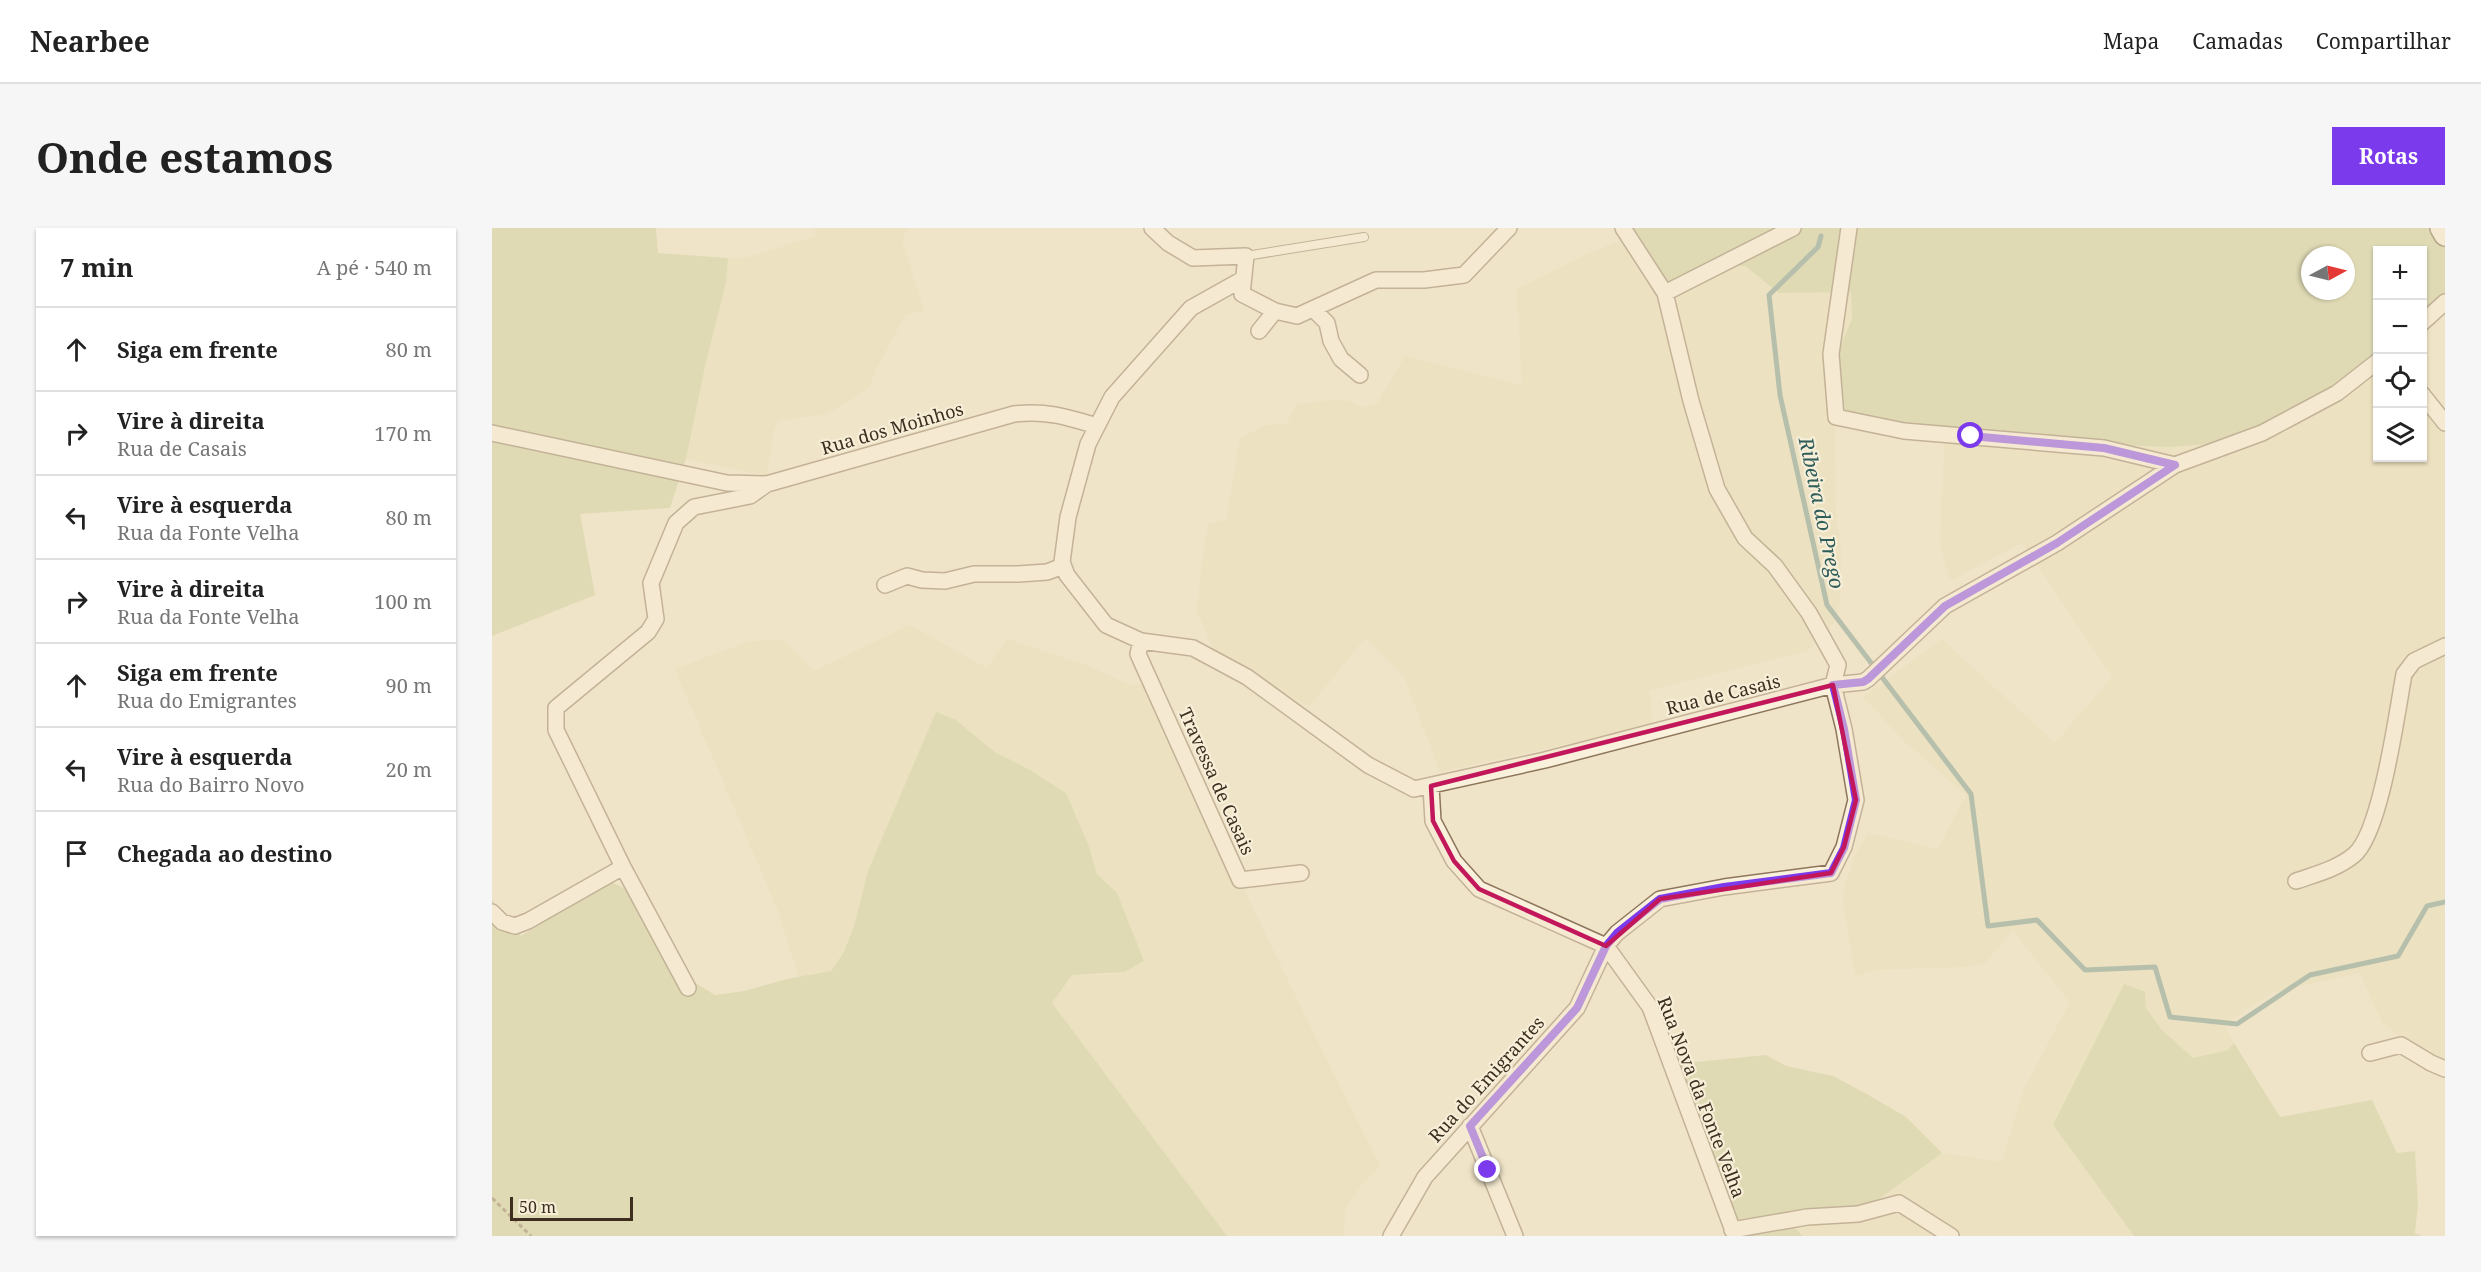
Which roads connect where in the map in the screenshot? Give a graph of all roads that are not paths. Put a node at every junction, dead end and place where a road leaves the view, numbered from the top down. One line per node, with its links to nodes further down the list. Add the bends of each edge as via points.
1 (1152, 228): 9 (street, via 1193,258)
2 (1509, 228): 13 (street, via 1464,275 1376,280)
3 (1623, 228): 11 (street)
4 (1793, 228): 11 (street)
5 (1849, 228): 23 (street, via 1831,354 1836,417 1904,431 2104,448)
6 (2441, 228): 7 (main road)
7 (2445, 235)
8 (1364, 237): 9 (lane)
9 (1246, 256): 10 (street)
10 (1241, 280): 14 (street, via 1242,294); 21 (street, via 1191,308 1112,397)
11 (1665, 293): 29 (street, via 1717,489 1745,538 1775,566 1809,613 1838,665)
12 (2445, 302): 15 (street)
13 (1313, 309): 14 (street, via 1297,316); 18 (street, via 1327,323 1341,359)
14 (1275, 311): 16 (street)
15 (2427, 318)
16 (1259, 331)
17 (2373, 365): 23 (street, Rua de Casais, via 2337,393 2262,433)
18 (1360, 375)
19 (2427, 400): 20 (street)
20 (2445, 423)
21 (1097, 426): 24 (street, Rua dos Moinhos, via 1038,411 1014,414); 25 (street, via 1088,444 1068,517)
22 (492, 434): 24 (street, Rua dos Moinhos, via 727,483)
23 (2175, 465): 29 (street, Rua de Casais, via 2057,543 1945,606 1868,679)
24 (767, 484): 31 (street, via 750,496 694,507 676,523 651,583 656,619 648,632 556,708 556,730)
25 (1063, 566): 26 (street, via 1047,572 974,574 945,580 907,576); 27 (street, Rua de Casais, via 1106,625)
26 (885, 585)
27 (1141, 641): 30 (street, Rua de Casais, via 1193,648 1247,677 1368,765 1414,789); 32 (street, Travessa de Casais, via 1138,654 1240,880)
28 (2445, 646): 33 (street, via 2414,661 2404,674 2379,806 2357,853 2337,867)
29 (1833, 685): 30 (street, Rua de Casais); 35 (street, via 1856,800 1844,848 1831,873 1660,899)
30 (1431, 786): 35 (street, via 1433,821 1454,861 1479,889)
31 (623, 867): 34 (street, via 515,926 502,922); 36 (street)
32 (1301, 873)
33 (2296, 881)
34 (492, 912)
35 (1606, 946): 39 (street, Rua do Emigrantes, via 1577,1008); 40 (street, Rua Nova da Fonte Velha, via 1650,1006)
36 (688, 988)
37 (2370, 1053): 38 (street, via 2401,1045)
38 (2445, 1069)
39 (1470, 1126): 41 (street, Rua do Emigrantes, via 1425,1177); 42 (street)
40 (1733, 1233): 43 (street, via 1807,1217 1858,1214 1899,1203)
41 (1391, 1236)
42 (1515, 1236)
43 (1951, 1236)

